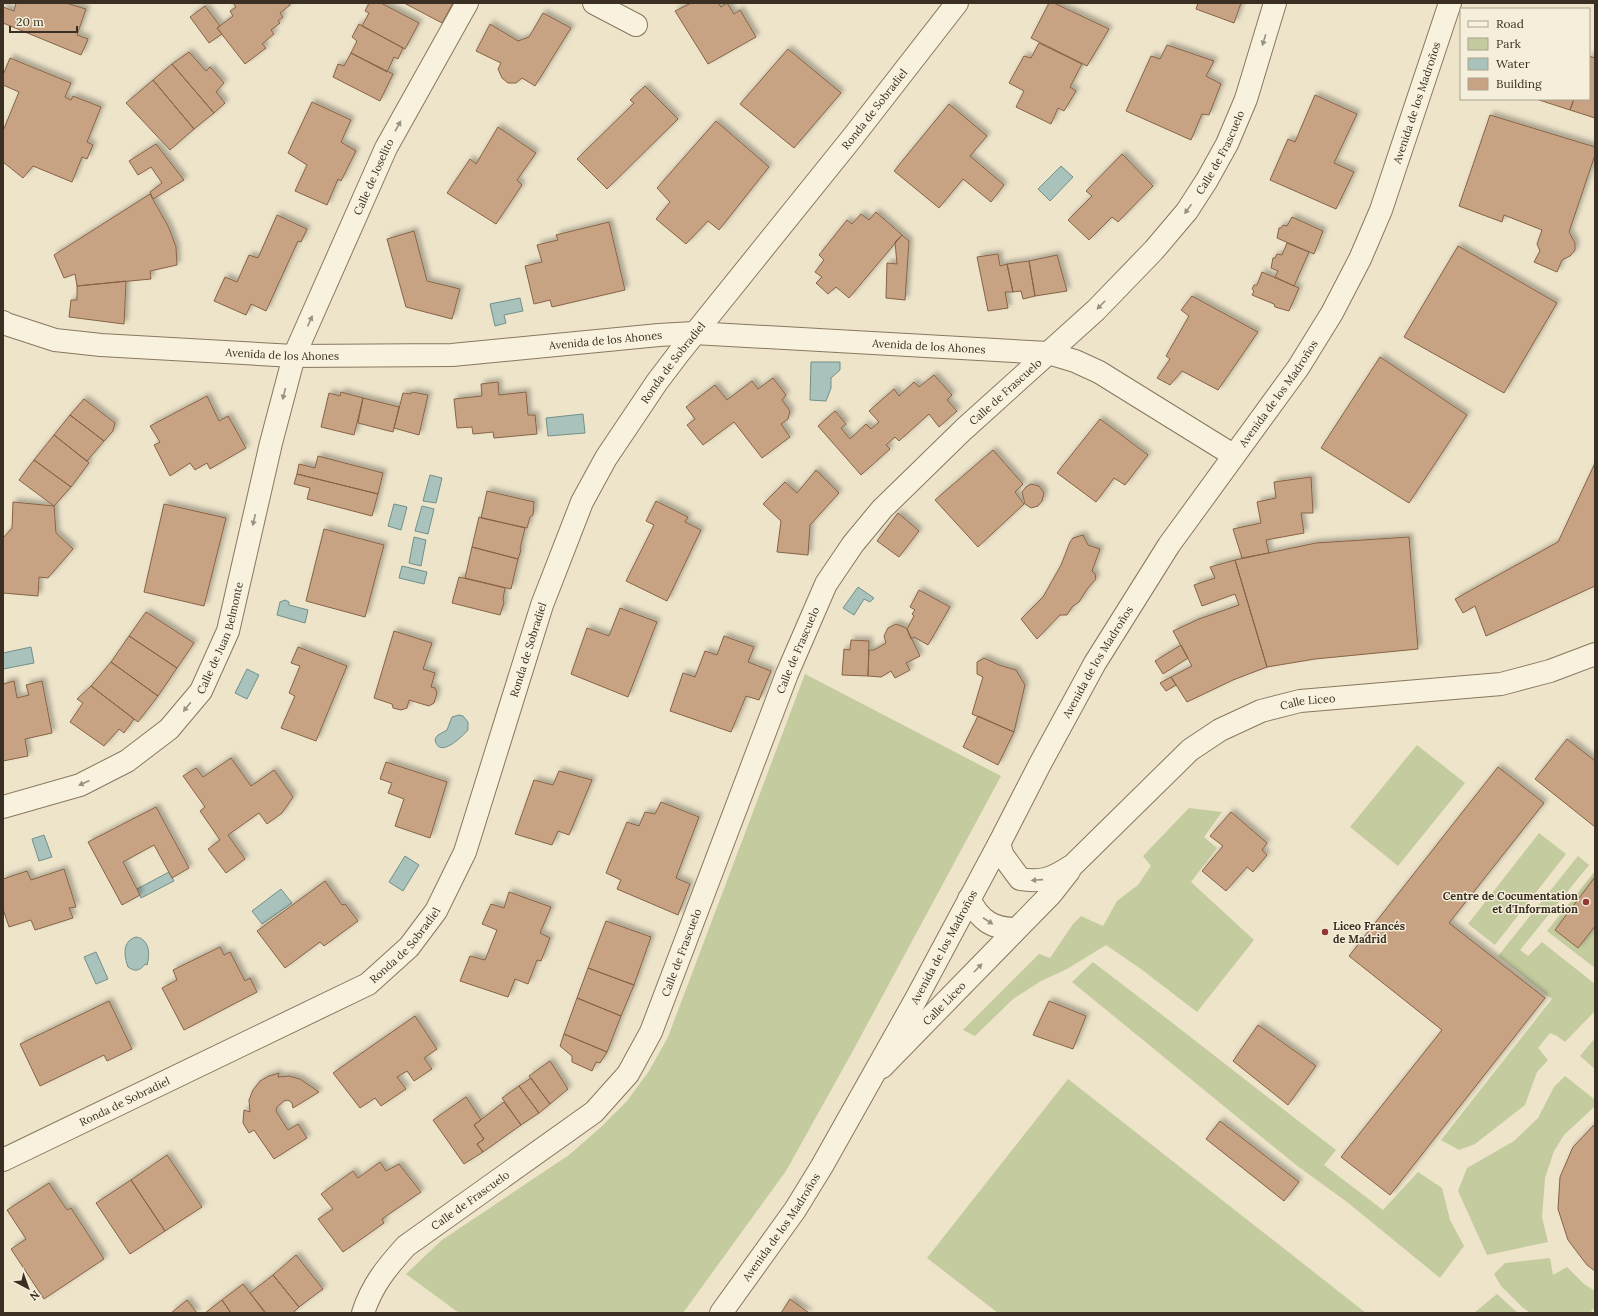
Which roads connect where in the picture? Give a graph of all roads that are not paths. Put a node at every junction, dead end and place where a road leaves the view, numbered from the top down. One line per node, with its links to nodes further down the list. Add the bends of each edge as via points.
1 (467, 3): 10 (street, Calle de Joselito, one-way to 1, via 386,148)
2 (594, 3): 6 (street)
3 (957, 3): 8 (street, Ronda de Sobradiel, via 852,138)
4 (1275, 3): 9 (street, Calle de Frascuelo, one-way to 9, via 1246,99 1227,144 1187,211 1154,250 1096,310)
5 (1450, 3): 11 (street, Avenida de los Madroños, via 1382,210 1360,259 1332,313 1298,368)
6 (636, 25)
7 (3, 322): 10 (street, Avenida de los Ahones, via 55,340 101,346)
8 (694, 333): 9 (street, Avenida de los Ahones); 10 (street, Avenida de los Ahones, via 452,355); 19 (street, Ronda de Sobradiel, via 657,382 606,458 582,502 542,605 465,852 436,911 409,947 368,984)
9 (1048, 353): 11 (street, Avenida de los Ahones, via 1099,372); 20 (street, Calle de Frascuelo, via 963,430 882,509 853,544 826,584 784,682 651,1032 628,1074 594,1112 406,1246 384,1270 368,1296)
10 (294, 356): 13 (street, Calle de Juan Belmonte, one-way to 13, via 271,443 228,631 200,691 169,729 127,761 80,785)
11 (1233, 455): 14 (street, Avenida de los Madroños, via 1169,545 1094,663)
12 (1595, 654): 15 (street, Calle Liceo, via 1550,671 1502,684 1300,701 1261,711 1220,730 1190,750)
13 (3, 807)
14 (999, 844): 15 (street, Calle Liceo, one-way to 14, via 1045,880 1020,879 1003,856); 16 (street, Avenida de los Madroños)
15 (1073, 866): 17 (street, Calle Liceo, via 1051,894)
16 (970, 899): 17 (street, one-way to 17, via 980,916 992,925 1003,929); 18 (street, Avenida de los Madroños)
17 (1016, 929): 18 (street, Calle Liceo, one-way to 17)
18 (873, 1077): 21 (street, Avenida de los Madroños, via 795,1210)
19 (3, 1160)
20 (363, 1313)
21 (721, 1313)

